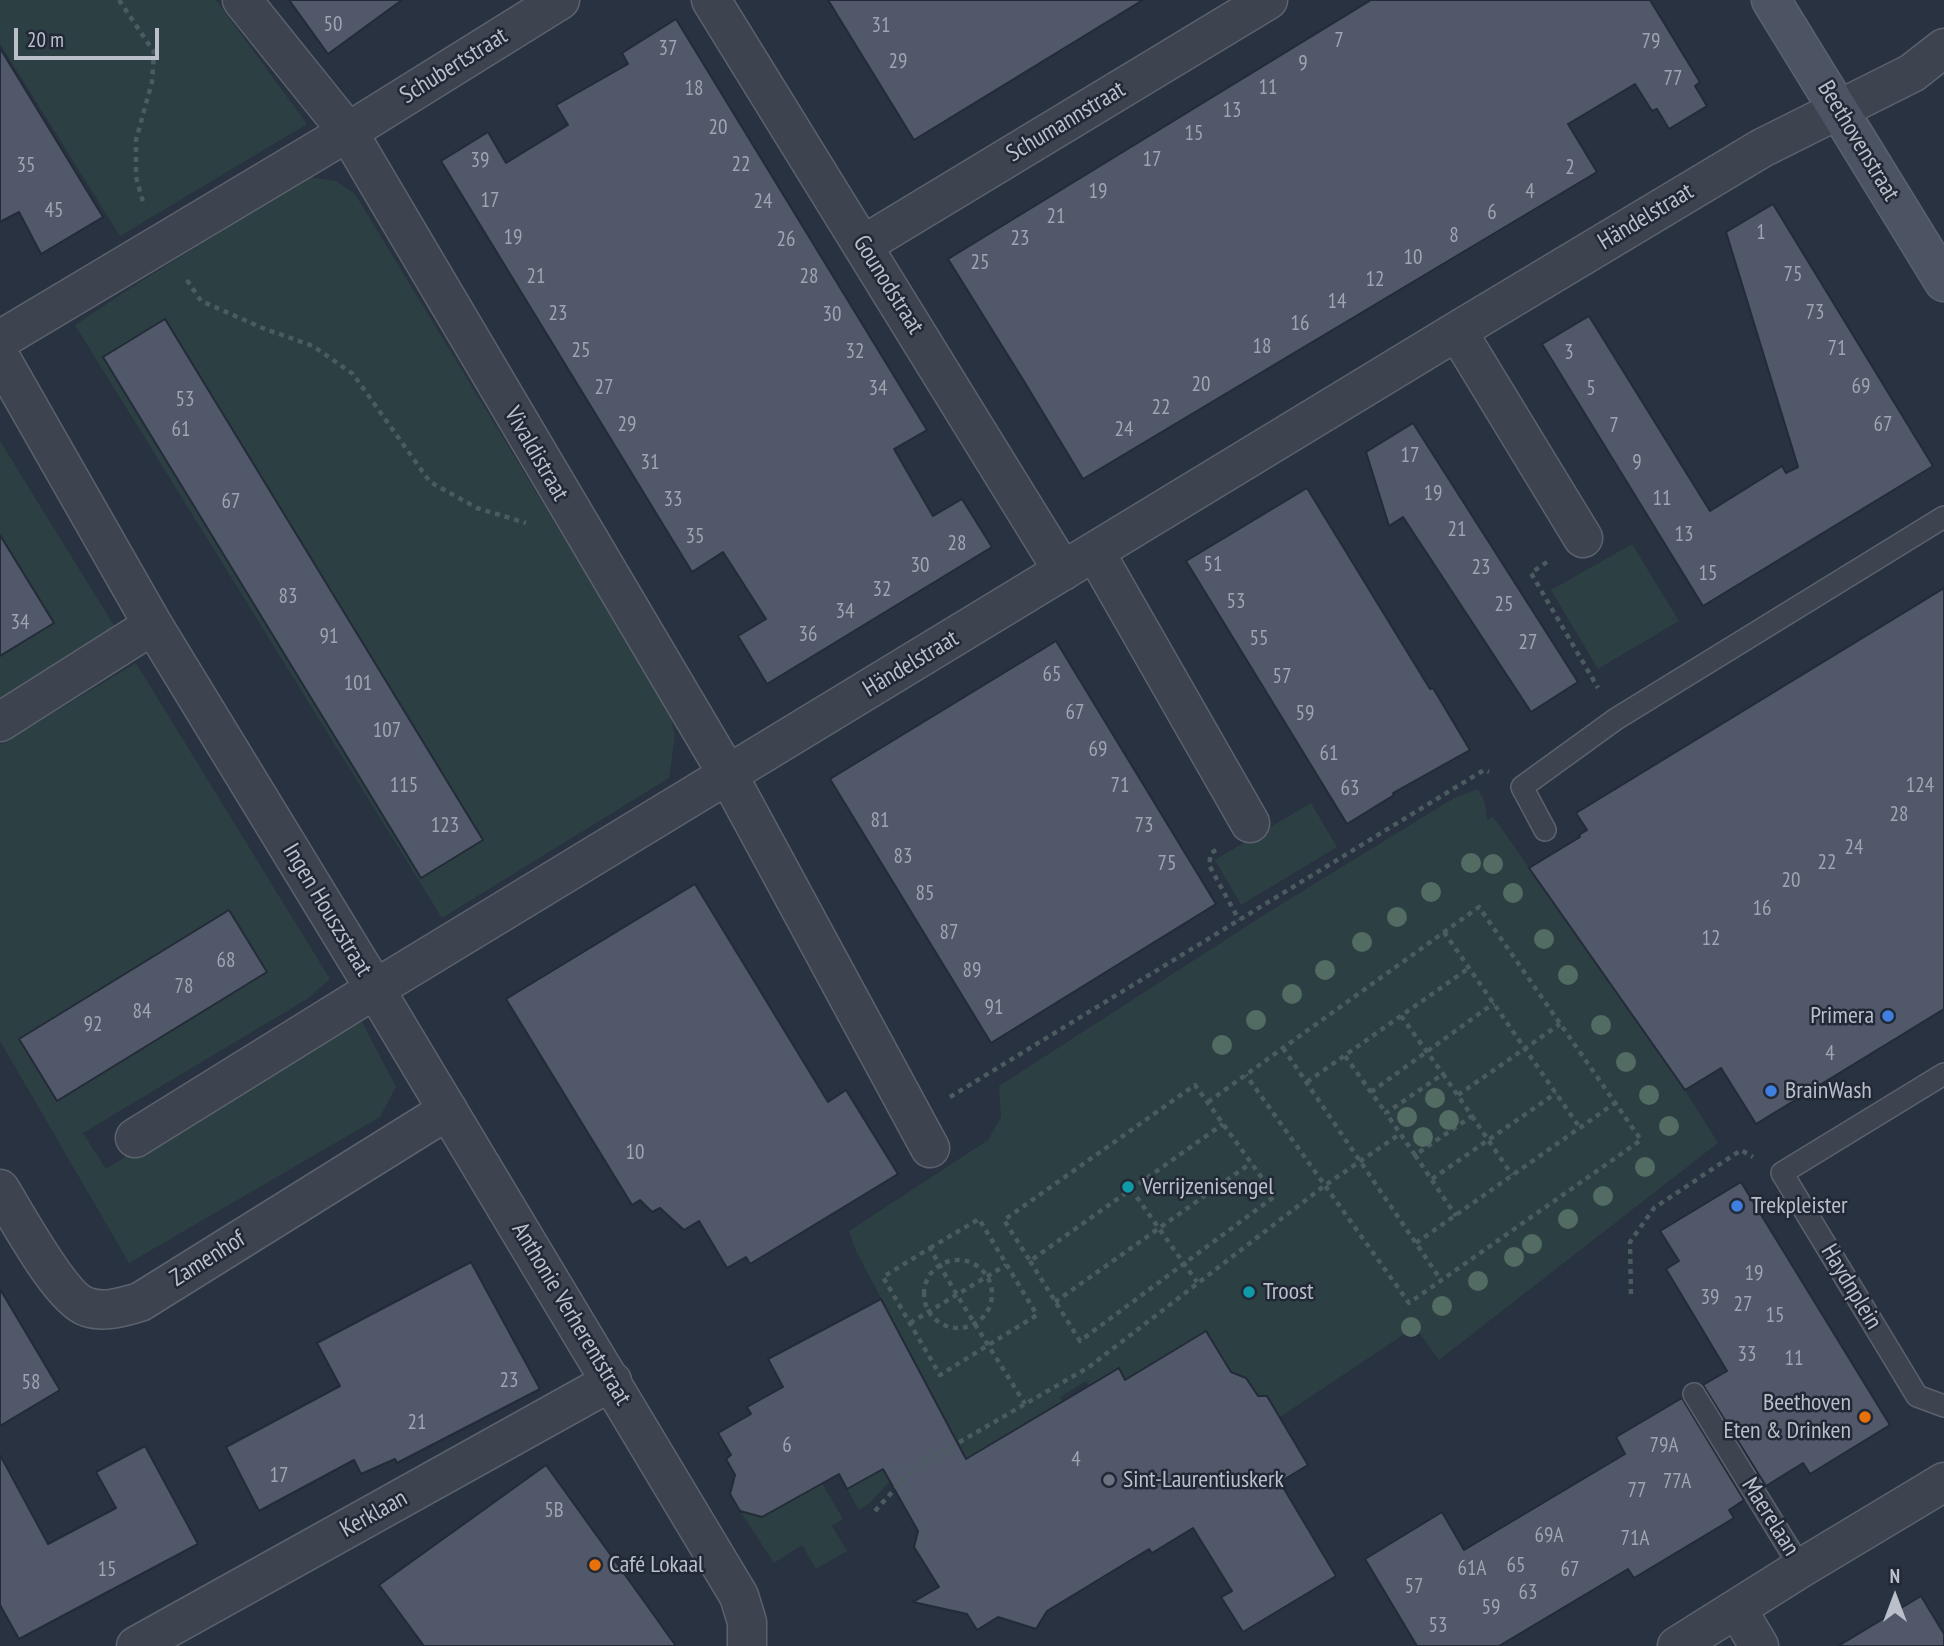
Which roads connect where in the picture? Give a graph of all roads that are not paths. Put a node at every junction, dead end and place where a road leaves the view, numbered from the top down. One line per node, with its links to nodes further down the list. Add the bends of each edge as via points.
1 (242, 0): 8 (street, Vivaldistraat)
2 (560, 0): 8 (street, Schubertstraat)
3 (711, 0): 9 (street, Gounodstraat)
4 (1268, 0): 9 (street, Schumannstraat)
5 (1771, 0): 7 (street, Beethovenstraat)
6 (1944, 48): 7 (street, Händelstraat, via 1912,73)
7 (1840, 111): 10 (street, Beethovenstraat); 11 (street, Händelstraat, via 1762,148)
8 (348, 132): 12 (street); 19 (street, Vivaldistraat)
9 (863, 245): 16 (street, Gounodstraat)
10 (1944, 282)
11 (1457, 331): 15 (street); 16 (street, Händelstraat)
12 (0, 340)
13 (0, 358): 17 (street, Ingen Houszstraat)
14 (1944, 517): 21 (lane, via 1616,719 1522,787)
15 (1583, 538)
16 (1079, 561): 19 (street, Händelstraat); 20 (street)
17 (153, 625): 18 (street); 22 (street, Ingen Houszstraat)
18 (0, 722)
19 (727, 775): 22 (street, Händelstraat); 25 (street)
20 (1250, 823)
21 (1545, 830)
22 (376, 989): 24 (street, Anthonie Verherentstraat); 26 (street, Ingen Houszstraat)
23 (1944, 1074): 30 (lane, Haydnplein, via 1782,1173 1917,1396)
24 (448, 1110): 27 (street, Zamenhof, via 140,1302 112,1310 85,1307 66,1294); 28 (street, Anthonie Verherentstraat)
25 (922, 1134)
26 (135, 1138)
27 (0, 1189)
28 (612, 1381): 34 (street, Kerklaan); 35 (street, Anthonie Verherentstraat, via 739,1596 747,1622)
29 (1695, 1394): 32 (lane, Maerelaan)
30 (1944, 1406)
31 (1944, 1482): 32 (street, Maerelaan)
32 (1801, 1568): 33 (street, Maerelaan)
33 (1737, 1609): 36 (street, Maerelaan); 37 (street)
34 (136, 1646)
35 (747, 1646)
36 (1677, 1646)
37 (1759, 1646)

